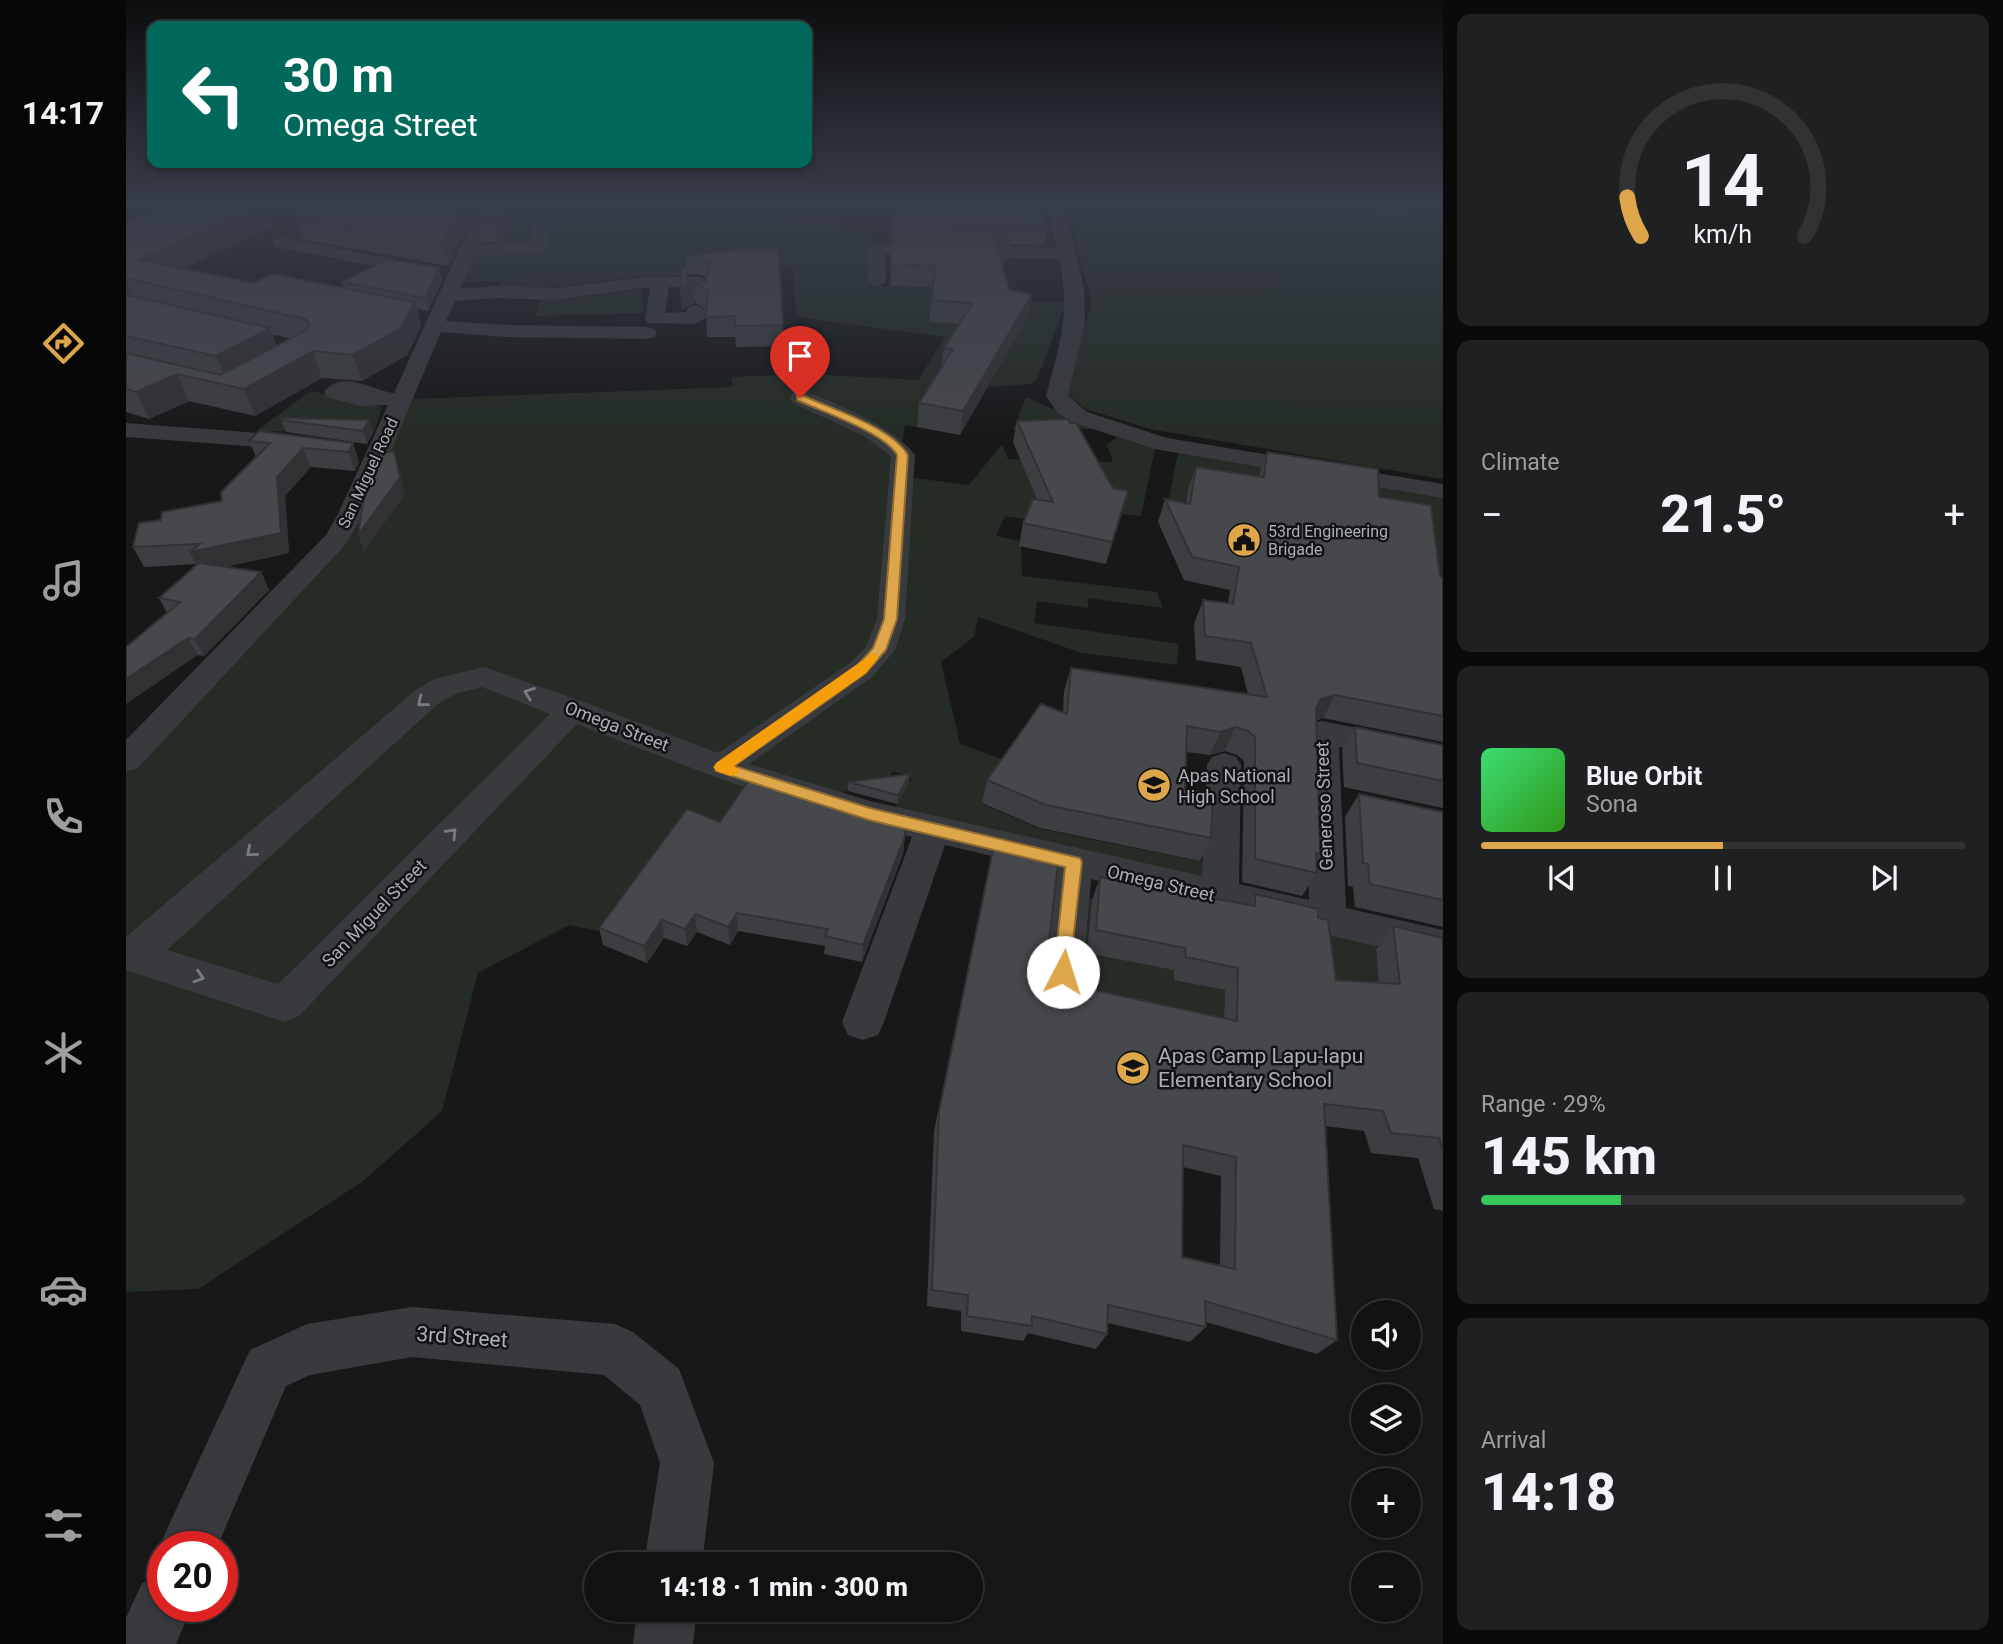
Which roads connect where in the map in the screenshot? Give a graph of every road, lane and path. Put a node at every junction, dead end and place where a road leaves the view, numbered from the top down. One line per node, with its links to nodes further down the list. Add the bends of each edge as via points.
1 (458, 281): 5 (street, San Miguel Road)
2 (462, 281): 4 (street, via 465,297)
3 (1074, 281): 14 (street, via 1075,322 1057,396 1079,417 1163,444)
4 (660, 283): 4 (street, via 654,318 695,318 700,282)
5 (431, 322): 6 (street, via 507,331); 9 (street, San Miguel Road)
6 (648, 333)
7 (316, 383): 9 (street)
8 (800, 398): 20 (street, via 883,436 903,455 891,619 880,650 861,670)
9 (401, 400): 13 (street, San Miguel Road)
10 (126, 430): 11 (street)
11 (324, 447)
12 (351, 451): 13 (street)
13 (377, 454): 18 (street, San Miguel Road, via 336,539)
14 (1443, 491)
15 (484, 677): 16 (street, Omega Street, one-way to 15); 26 (street, San Miguel Street, one-way to 26, via 453,683 427,697)
16 (573, 709): 20 (street, Omega Street); 26 (street, San Miguel Street, one-way to 16, via 285,1004)
17 (1443, 757): 24 (street, Generoso Street, via 1322,733 1337,801)
18 (126, 760)
19 (1224, 765): 23 (street)
20 (721, 767): 21 (street, Omega Street)
21 (932, 830): 22 (street, Omega Street); 28 (street)
22 (1074, 862): 23 (street, Omega Street); 27 (street)
23 (1220, 896): 24 (street, Omega Street)
24 (1328, 920): 25 (street, Omega Street)
25 (1443, 946)
26 (130, 954)
27 (1063, 972)
28 (863, 1022)
29 (195, 1531): 30 (street, 3rd Street, via 268,1368 307,1350 412,1332 615,1350 660,1388 687,1464)
30 (675, 1552)
31 (155, 1622): 33 (street)
32 (666, 1622): 34 (street)
33 (145, 1644)
34 (663, 1644)

